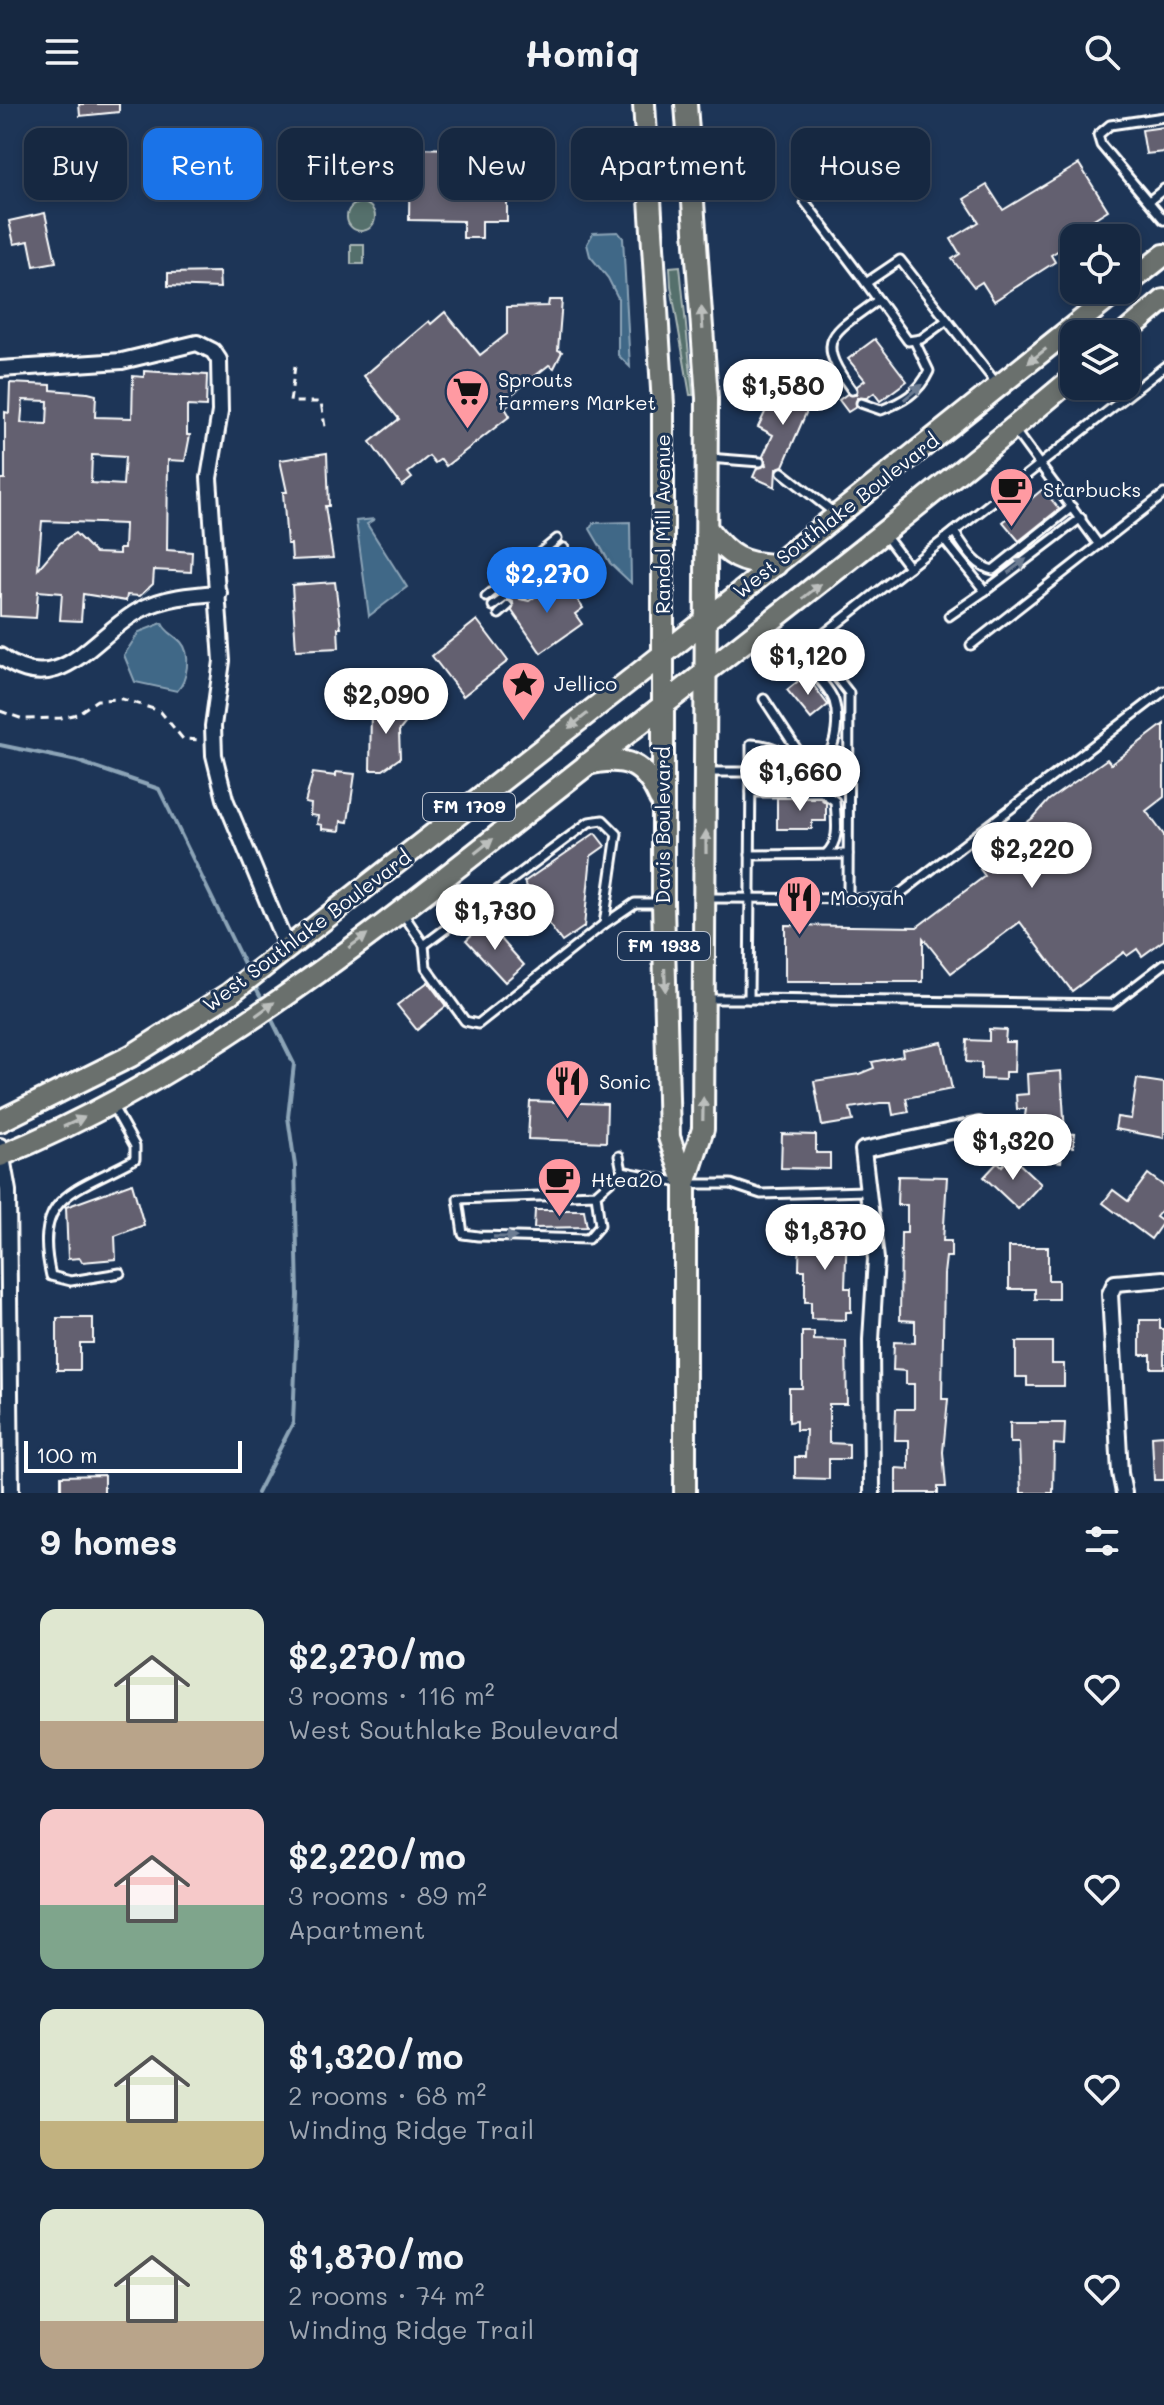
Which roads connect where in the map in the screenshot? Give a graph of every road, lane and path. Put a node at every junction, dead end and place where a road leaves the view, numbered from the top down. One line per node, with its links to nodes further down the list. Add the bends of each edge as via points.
1 (644, 104): 57 (main road, Randol Mill Avenue / FM 1938, via 663,405)
2 (686, 104): 27 (main road, FM 1938, one-way to 2, via 707,398)
3 (1164, 117): 5 (lane, via 1110,125 1098,135)
4 (1164, 189): 5 (lane)
5 (1149, 201): 7 (lane)
6 (805, 202): 10 (lane)
7 (1164, 220)
8 (1164, 255): 9 (main road, West Southlake Boulevard / FM 1709)
9 (1140, 271)
10 (866, 283): 12 (lane); 15 (lane, via 900,260)
11 (1140, 289): 13 (main road)
12 (878, 300): 17 (lane, via 900,334); 23 (lane, via 832,340 831,363)
13 (1163, 301): 16 (main road)
14 (1098, 304): 21 (main road, West Southlake Boulevard / FM 1709, one-way to 21)
15 (947, 320): 17 (lane); 21 (lane)
16 (1140, 320)
17 (915, 342): 24 (lane, one-way to 17, via 881,410 908,398 923,384 929,371)
18 (295, 366): 25 (path, via 290,402 321,402)
19 (1164, 367): 29 (lane)
20 (0, 369): 47 (street, via 122,361 185,344 213,351 221,368 209,478)
21 (999, 386): 33 (main road, West Southlake Boulevard / FM 1709)
22 (1060, 389): 26 (main road, West Southlake Boulevard / FM 1709)
23 (852, 390)
24 (861, 403)
25 (325, 427)
26 (1013, 429): 29 (lane); 37 (main road, West Southlake Boulevard / FM 1709)
27 (706, 458): 28 (lane); 35 (main road, FM 1938)
28 (760, 462)
29 (1040, 464): 32 (lane); 36 (lane)
30 (782, 472): 33 (lane)
31 (1164, 494): 40 (lane)
32 (1072, 507): 34 (lane); 36 (lane, via 993,570 974,559)
33 (838, 516): 43 (main road, West Southlake Boulevard / FM 1709)
34 (1081, 518): 40 (lane); 46 (lane, one-way to 34)
35 (708, 530): 43 (main road, via 722,548 749,564); 53 (main road, FM 1938)
36 (954, 532): 39 (lane)
37 (884, 534): 44 (lane); 58 (main road, West Southlake Boulevard / FM 1709, one-way to 37)
38 (557, 539): 49 (lane)
39 (944, 540): 44 (lane); 46 (lane)
40 (1099, 545): 55 (lane)
41 (564, 548): 45 (lane)
42 (571, 556): 48 (lane)
43 (776, 565): 53 (main road, West Southlake Boulevard / FM 1709)
44 (909, 567): 54 (lane)
45 (518, 586)
46 (985, 591): 52 (lane)
47 (219, 593): 56 (street, via 144,607 59,669 27,669); 63 (street, via 222,661)
48 (524, 594)
49 (486, 597)
50 (503, 599): 51 (lane, via 496,610)
51 (508, 606)
52 (949, 616)
53 (706, 619): 57 (main road, West Southlake Boulevard / FM 1709); 58 (main road, Davis Boulevard / FM 1938)
54 (811, 644): 64 (lane, via 797,655 834,702 833,750 826,757); 71 (lane, via 849,693)
55 (971, 645)
56 (0, 656)
57 (661, 656): 61 (main road, Davis Boulevard / FM 1938); 80 (main road, West Southlake Boulevard / FM 1709, one-way to 80)
58 (706, 674): 61 (main road, West Southlake Boulevard / FM 1709); 66 (main road, Davis Boulevard / FM 1938)
59 (1164, 691): 74 (lane, via 893,899)
60 (764, 699): 64 (lane)
61 (662, 706): 65 (main road, West Southlake Boulevard / FM 1709); 69 (main road, Davis Boulevard / FM 1938)
62 (0, 711): 63 (path, via 23,719 61,718 97,700 122,699 160,711 183,739)
63 (213, 739): 80 (street, via 225,799)
64 (804, 760): 67 (lane, via 769,744 751,744)
65 (587, 764): 69 (main road, via 604,760 638,767 651,777); 77 (main road, West Southlake Boulevard / FM 1709, one-way to 65)
66 (706, 772): 67 (lane); 75 (main road, Davis Boulevard / FM 1938, one-way to 66)
67 (751, 772): 68 (lane)
68 (751, 792): 70 (lane, via 822,792 835,801 837,836); 72 (lane)
69 (663, 806): 76 (main road, Davis Boulevard / FM 1938)
70 (826, 854): 71 (lane); 72 (lane)
71 (848, 854): 74 (lane)
72 (750, 855): 73 (lane)
73 (750, 897): 74 (lane); 75 (lane); 83 (lane)
74 (848, 897)
75 (707, 898): 82 (main road, Davis Boulevard / FM 1938)
76 (663, 903): 78 (lane, via 635,903); 90 (main road, Davis Boulevard / FM 1938, one-way to 90, via 669,1137)
77 (400, 910): 79 (lane); 84 (main road, West Southlake Boulevard / FM 1709, one-way to 77, via 235,1031)
78 (604, 924): 79 (lane, via 478,1024 465,1021 426,967); 79 (lane, via 617,834 603,820 589,822)
79 (424, 945)
80 (281, 953): 85 (main road, West Southlake Boulevard / FM 1709, via 229,994 131,1056)
81 (1164, 964): 83 (lane, via 1112,1004)
82 (705, 999): 83 (lane); 90 (main road, Davis Boulevard / FM 1938, one-way to 82, via 703,1129)
83 (749, 999)
84 (111, 1103): 87 (main road, West Southlake Boulevard / FM 1709, one-way to 84); 93 (lane, via 135,1146 135,1159 58,1204 47,1218 44,1248 51,1276 71,1281)
85 (0, 1121)
86 (979, 1125): 91 (street, via 863,1150)
87 (1, 1152): 95 (street, via 8,1191)
88 (619, 1156): 89 (lane)
89 (622, 1171): 90 (lane); 92 (lane)
90 (685, 1184): 91 (lane, via 731,1184 761,1194); 96 (main road, Davis Boulevard / FM 1938)
91 (866, 1191): 97 (street, via 876,1259)
92 (596, 1194): 92 (lane, one-way to 92, via 458,1199 463,1234 588,1239 600,1225)
93 (120, 1273)
94 (1164, 1279): 98 (street, via 1115,1283 1110,1294)
95 (11, 1493)
96 (685, 1493)
97 (872, 1493)
98 (1124, 1493)

